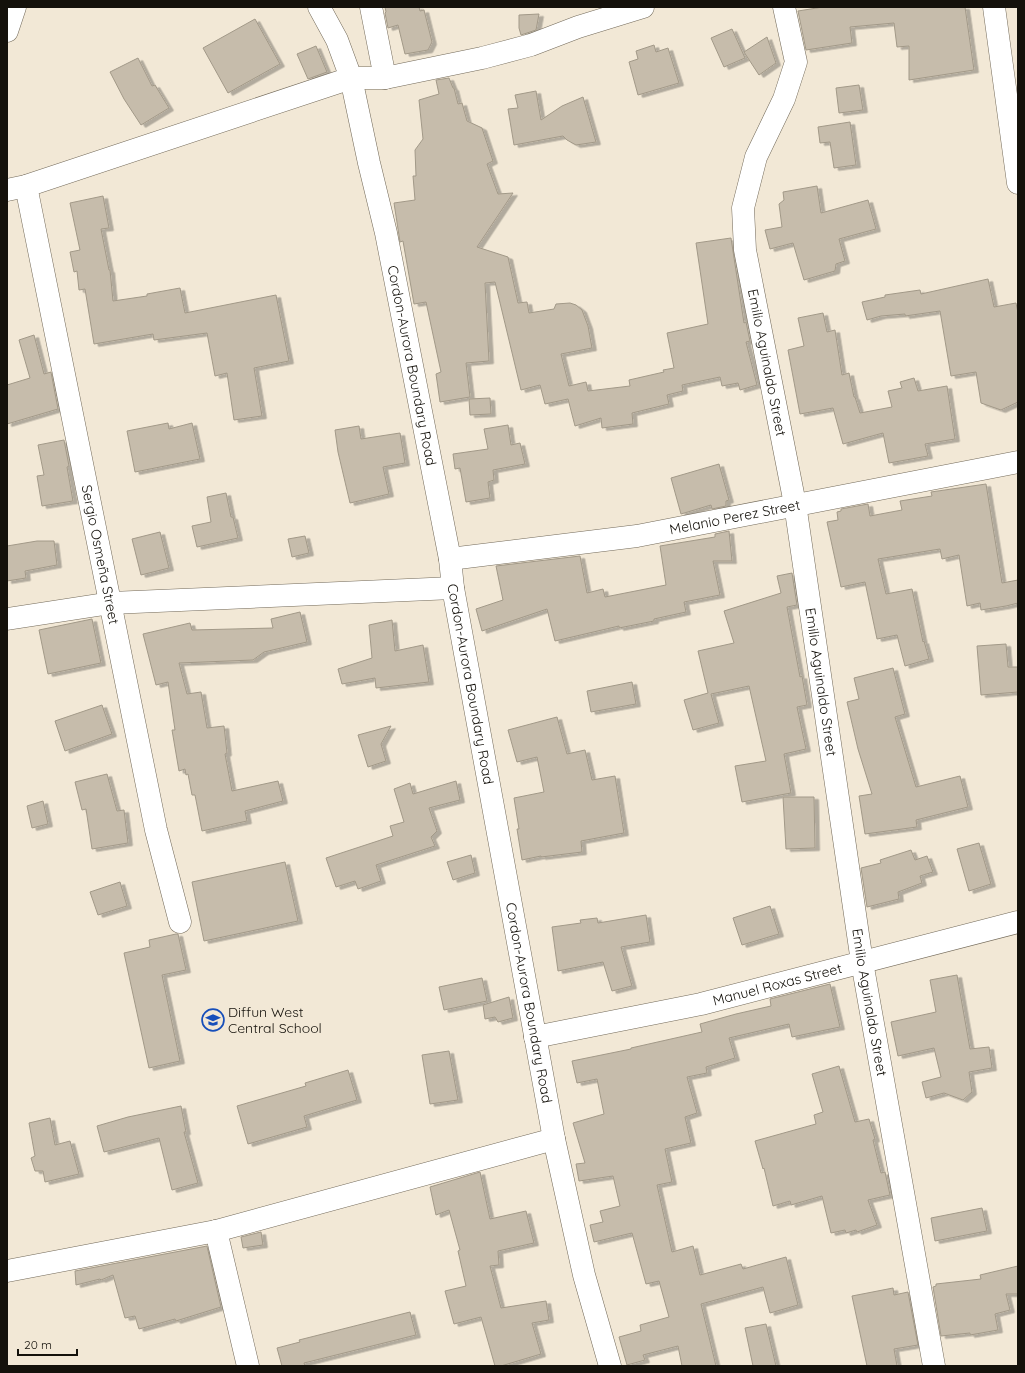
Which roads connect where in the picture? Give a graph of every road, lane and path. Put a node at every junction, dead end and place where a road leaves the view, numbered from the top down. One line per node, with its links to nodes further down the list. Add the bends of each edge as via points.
1 (15, 7): 7 (street)
2 (319, 7): 8 (street, Cordon-Aurora Boundary Road, via 337,40)
3 (371, 7): 9 (street)
4 (643, 7): 9 (street, via 531,45)
5 (784, 7): 13 (street, Emilio Aguinaldo Street, via 796,62 784,99 756,157 743,208 745,250)
6 (994, 7): 10 (street)
7 (7, 31)
8 (351, 78): 9 (street); 11 (street); 14 (street, Cordon-Aurora Boundary Road, via 386,233)
9 (385, 78)
10 (1018, 183)
11 (16, 188): 16 (street, Sergio Osmeña Street)
12 (1018, 462): 13 (street, Melanio Perez Street)
13 (795, 504): 14 (street, Melanio Perez Street, via 637,536); 20 (street, Emilio Aguinaldo Street)
14 (450, 559): 15 (street, Cordon-Aurora Boundary Road)
15 (453, 588): 16 (street); 21 (street, Cordon-Aurora Boundary Road)
16 (111, 603): 17 (street); 18 (street, Sergio Osmeña Street, via 156,830)
17 (7, 619)
18 (180, 922)
19 (1018, 922): 20 (street, Manuel Roxas Street)
20 (862, 962): 21 (street, Manuel Roxas Street, via 701,1004); 27 (street, Emilio Aguinaldo Street)
21 (535, 1037): 22 (street, Cordon-Aurora Boundary Road)
22 (554, 1138): 23 (street); 26 (street, Cordon-Aurora Boundary Road, via 584,1275)
23 (216, 1231): 24 (street); 25 (street)
24 (7, 1271)
25 (248, 1366)
26 (610, 1366)
27 (934, 1366)

